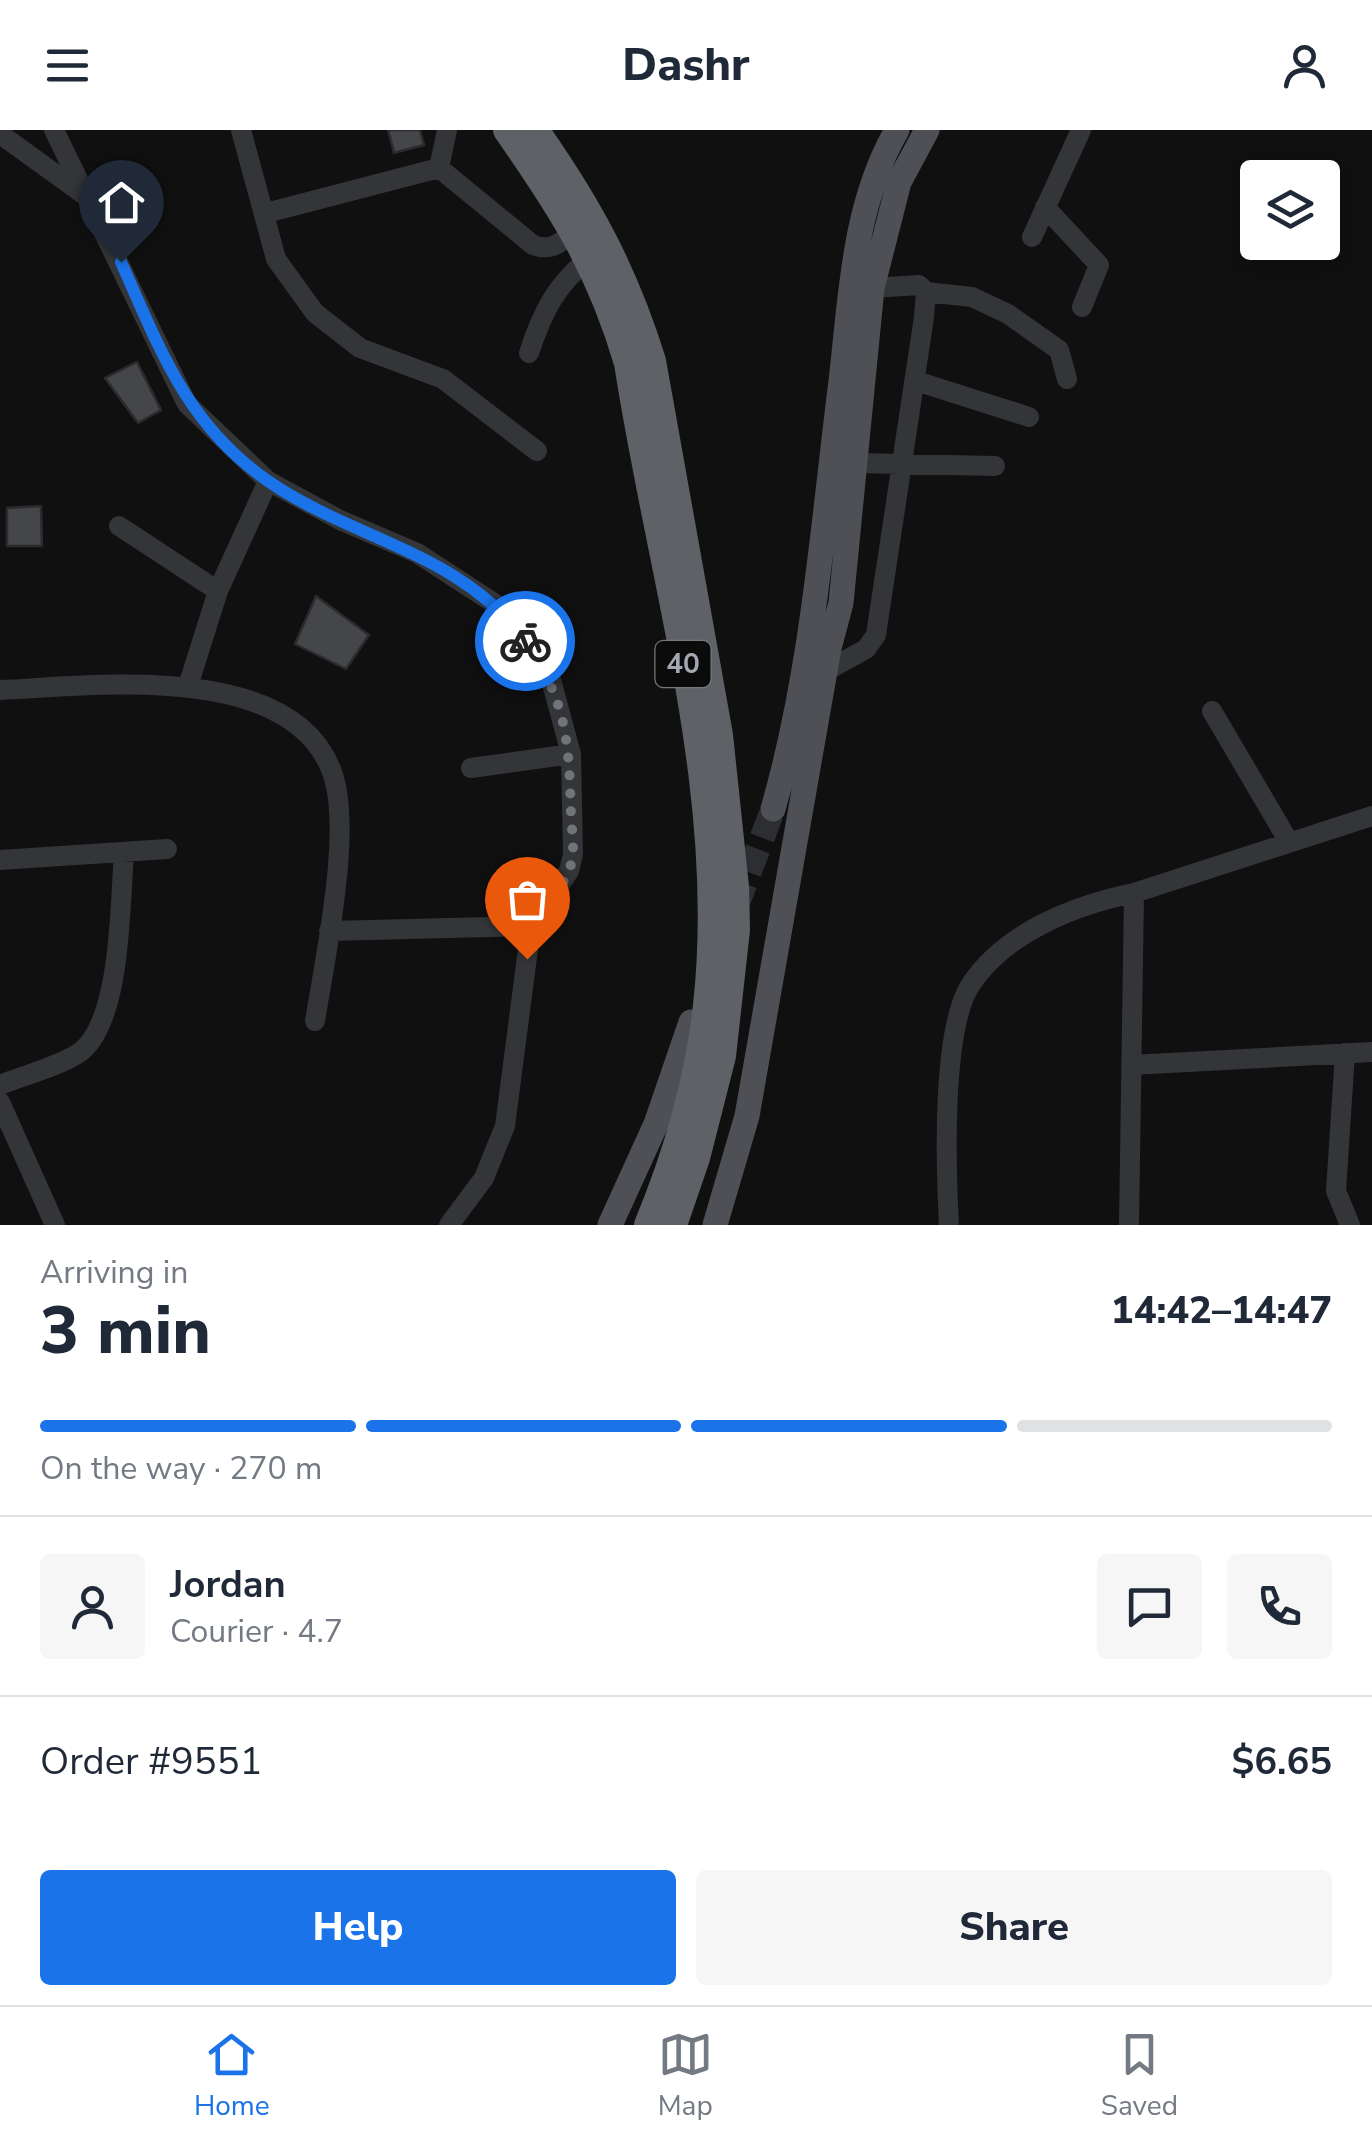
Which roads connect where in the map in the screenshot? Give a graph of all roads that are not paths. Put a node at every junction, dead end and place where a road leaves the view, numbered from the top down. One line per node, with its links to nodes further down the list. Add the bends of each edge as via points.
1 (54, 130): 11 (street)
2 (241, 130): 13 (street)
3 (446, 130): 10 (street)
4 (507, 130): 14 (highway, 40)
5 (535, 130): 57 (highway, 40, via 611,248 652,361 730,815 736,930 728,1012 696,1158)
6 (897, 130): 37 (main road, via 857,240 807,654)
7 (926, 130): 17 (main road, via 898,182)
8 (1080, 130): 12 (street)
9 (0, 134): 11 (street)
10 (440, 168): 13 (street); 14 (street, via 533,245 556,246)
11 (89, 198): 28 (street, via 187,404)
12 (1044, 207): 15 (street); 19 (street, via 1099,265)
13 (266, 214): 24 (street, via 276,259 315,314 360,348 443,378)
14 (576, 230): 16 (highway, 40)
15 (1032, 237)
16 (590, 258): 20 (street, via 565,277 542,313); 56 (highway, 40, via 628,363 693,723 708,866 707,1006 684,1119)
17 (872, 288): 18 (street, via 918,285); 25 (main road)
18 (926, 292): 21 (street, via 972,297 1008,314 1059,350); 22 (street)
19 (1082, 307)
20 (529, 353)
21 (1068, 379)
22 (916, 381): 23 (street); 27 (street)
23 (1029, 418)
24 (538, 451)
25 (856, 463): 27 (street); 31 (main road)
26 (994, 466): 27 (street)
27 (904, 468): 31 (street, via 876,635 866,649)
28 (268, 482): 30 (street); 35 (street, via 418,553 500,606 550,676)
29 (119, 526): 30 (street)
30 (218, 591): 32 (street)
31 (826, 671): 58 (main road, via 747,1116)
32 (188, 686): 33 (street); 45 (street, via 260,702 316,739 333,774 339,820)
33 (0, 690)
34 (1212, 711): 39 (street)
35 (571, 754): 36 (street); 44 (street, via 573,854 569,871)
36 (471, 768)
37 (774, 809)
38 (1372, 816): 39 (street)
39 (1289, 842): 43 (street)
40 (167, 849): 41 (street)
41 (124, 852): 42 (street); 51 (street, via 107,1009 96,1034 80,1052)
42 (0, 860)
43 (1134, 893): 50 (street); 59 (street, via 1035,928 992,958 969,986 950,1071)
44 (531, 926): 45 (street); 54 (street, via 505,1126 484,1178)
45 (329, 931): 46 (street)
46 (315, 1020)
47 (691, 1022): 55 (main road, via 656,1124)
48 (1372, 1052): 49 (street)
49 (1344, 1053): 50 (street); 61 (street, via 1336,1191)
50 (1131, 1065): 60 (street)
51 (0, 1085)
52 (0, 1102): 53 (street)
53 (55, 1225)
54 (449, 1225)
55 (610, 1225)
56 (648, 1225)
57 (672, 1225)
58 (715, 1225)
59 (949, 1225)
60 (1129, 1225)
61 (1350, 1225)

